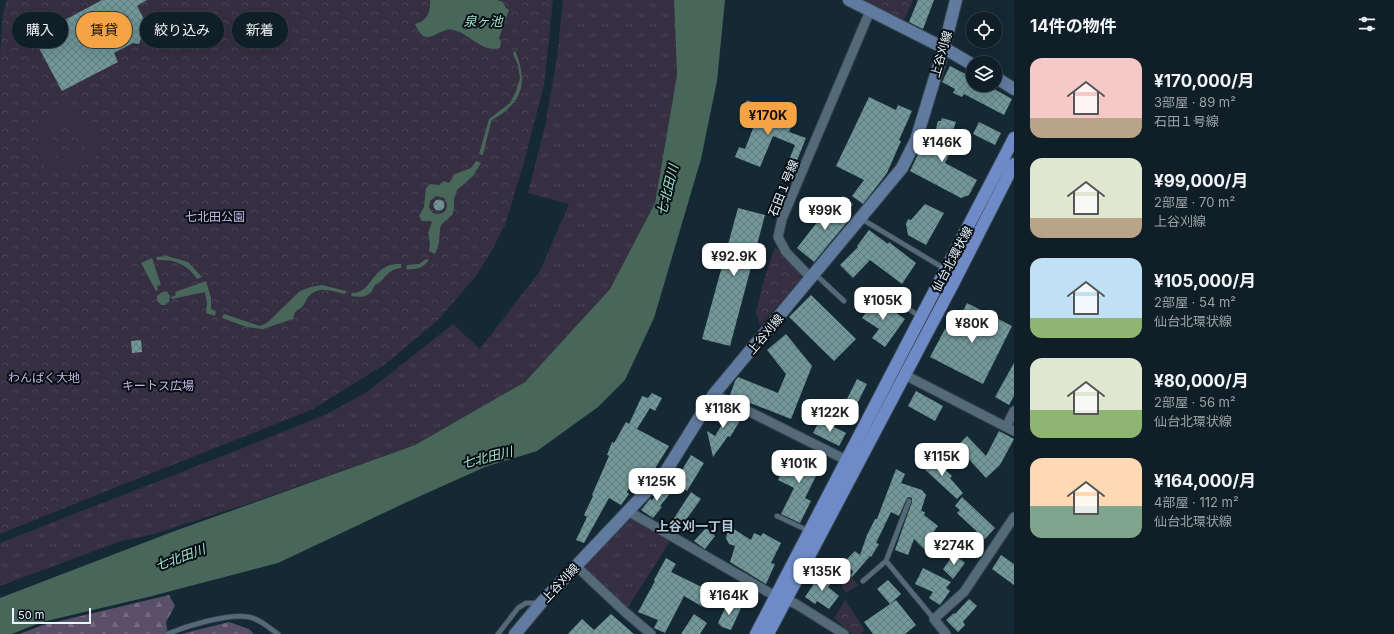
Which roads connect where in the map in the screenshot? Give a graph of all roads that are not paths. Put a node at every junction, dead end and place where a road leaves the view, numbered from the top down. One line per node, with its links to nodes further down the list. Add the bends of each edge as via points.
1 (849, 0): 3 (street)
2 (956, 0): 4 (street, 上谷刈線)
3 (870, 11): 4 (street); 12 (street, 石田１号線, via 782,219 778,237 786,252)
4 (944, 48): 5 (street); 10 (street, 上谷刈線, via 916,140 902,168)
5 (966, 61)
6 (1002, 82): 7 (street)
7 (1014, 88)
8 (1014, 138): 11 (main road, 仙台北環状線)
9 (1014, 164): 16 (main road, 仙台北環状線)
10 (860, 218): 11 (lane); 12 (street, 上谷刈線)
11 (946, 270): 15 (main road, 仙台北環状線)
12 (813, 276): 13 (lane); 17 (street, 上谷刈線)
13 (844, 301)
14 (900, 303): 15 (lane)
15 (921, 318): 20 (main road, 仙台北環状線)
16 (905, 375): 19 (street); 29 (main road, 仙台北環状線)
17 (714, 394): 20 (street); 22 (street, 上谷刈線, via 666,471)
18 (1014, 411): 19 (street)
19 (1010, 429)
20 (846, 460): 25 (main road, 仙台北環状線)
21 (909, 501): 26 (lane)
22 (628, 511): 27 (street, 上谷刈線); 29 (street, via 768,592)
23 (777, 516): 25 (lane)
24 (1014, 517): 31 (street, via 964,592)
25 (809, 531): 29 (main road, 仙台北環状線)
26 (886, 561): 28 (lane); 31 (lane)
27 (576, 566): 30 (street, 上谷刈線); 36 (street)
28 (863, 581)
29 (781, 597): 37 (main road, 仙台北環状線); 38 (main road, 仙台北環状線); 39 (street)
30 (541, 603): 34 (lane, via 526,603 518,608); 35 (street, 上谷刈線)
31 (934, 619): 40 (street)
32 (167, 634): 33 (lane, via 200,623 249,617)
33 (278, 634)
34 (498, 634)
35 (515, 634)
36 (651, 634)
37 (756, 634)
38 (768, 634)
39 (844, 634)
40 (946, 634)

